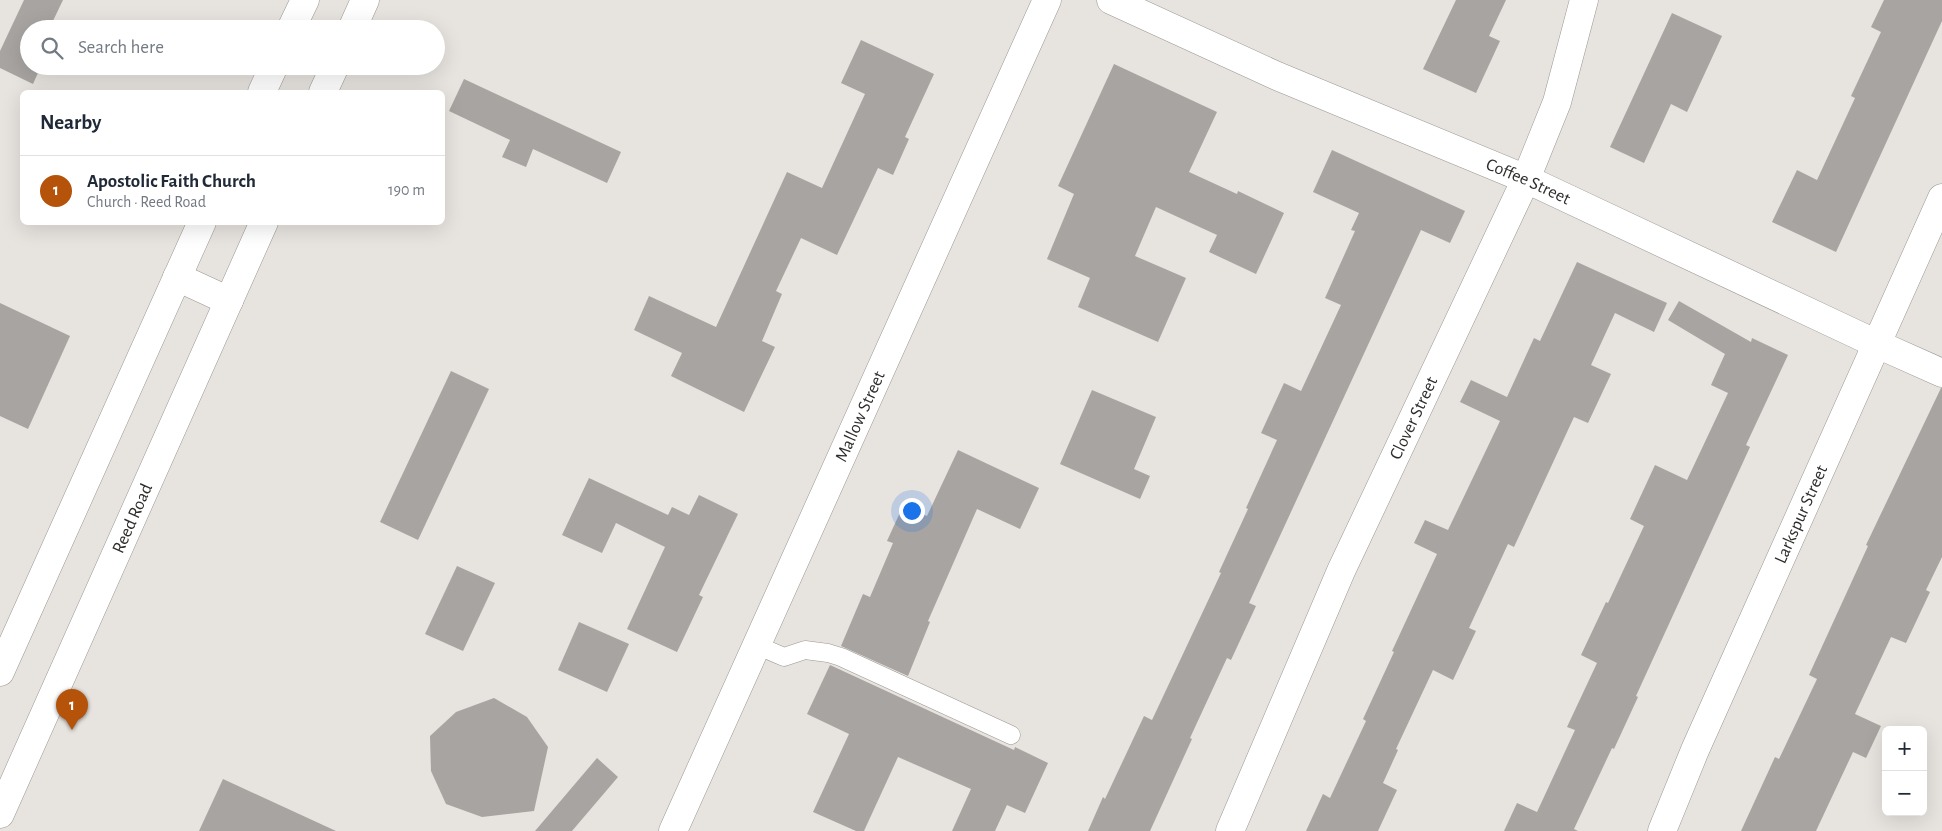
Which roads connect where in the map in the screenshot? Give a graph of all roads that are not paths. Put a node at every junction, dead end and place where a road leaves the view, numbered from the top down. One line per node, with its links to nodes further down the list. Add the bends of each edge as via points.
1 (305, 0): 6 (street)
2 (365, 0): 7 (street)
3 (1047, 0): 20 (street, Mallow Street)
4 (1111, 0): 12 (street, Coffee Street, via 1286,80)
5 (1584, 0): 12 (street, Clover Street, via 1557,102)
6 (295, 20)
7 (356, 20)
8 (270, 75): 10 (street)
9 (331, 75): 11 (street)
10 (263, 90)
11 (324, 90)
12 (1526, 179): 18 (street, Coffee Street); 25 (street, Clover Street, via 1341,571)
13 (1942, 198): 18 (street, Larkspur Street)
14 (201, 225): 16 (street)
15 (263, 225): 17 (street, Reed Road)
16 (177, 277): 17 (street); 21 (street)
17 (229, 301): 23 (street, Reed Road)
18 (1877, 344): 19 (street, Coffee Street); 26 (street, Larkspur Street)
19 (1942, 373)
20 (756, 646): 22 (lane, via 784,658 805,650 828,652); 24 (street, Mallow Street)
21 (0, 672)
22 (1011, 735)
23 (3, 800)
24 (673, 831)
25 (1230, 831)
26 (1662, 831)

